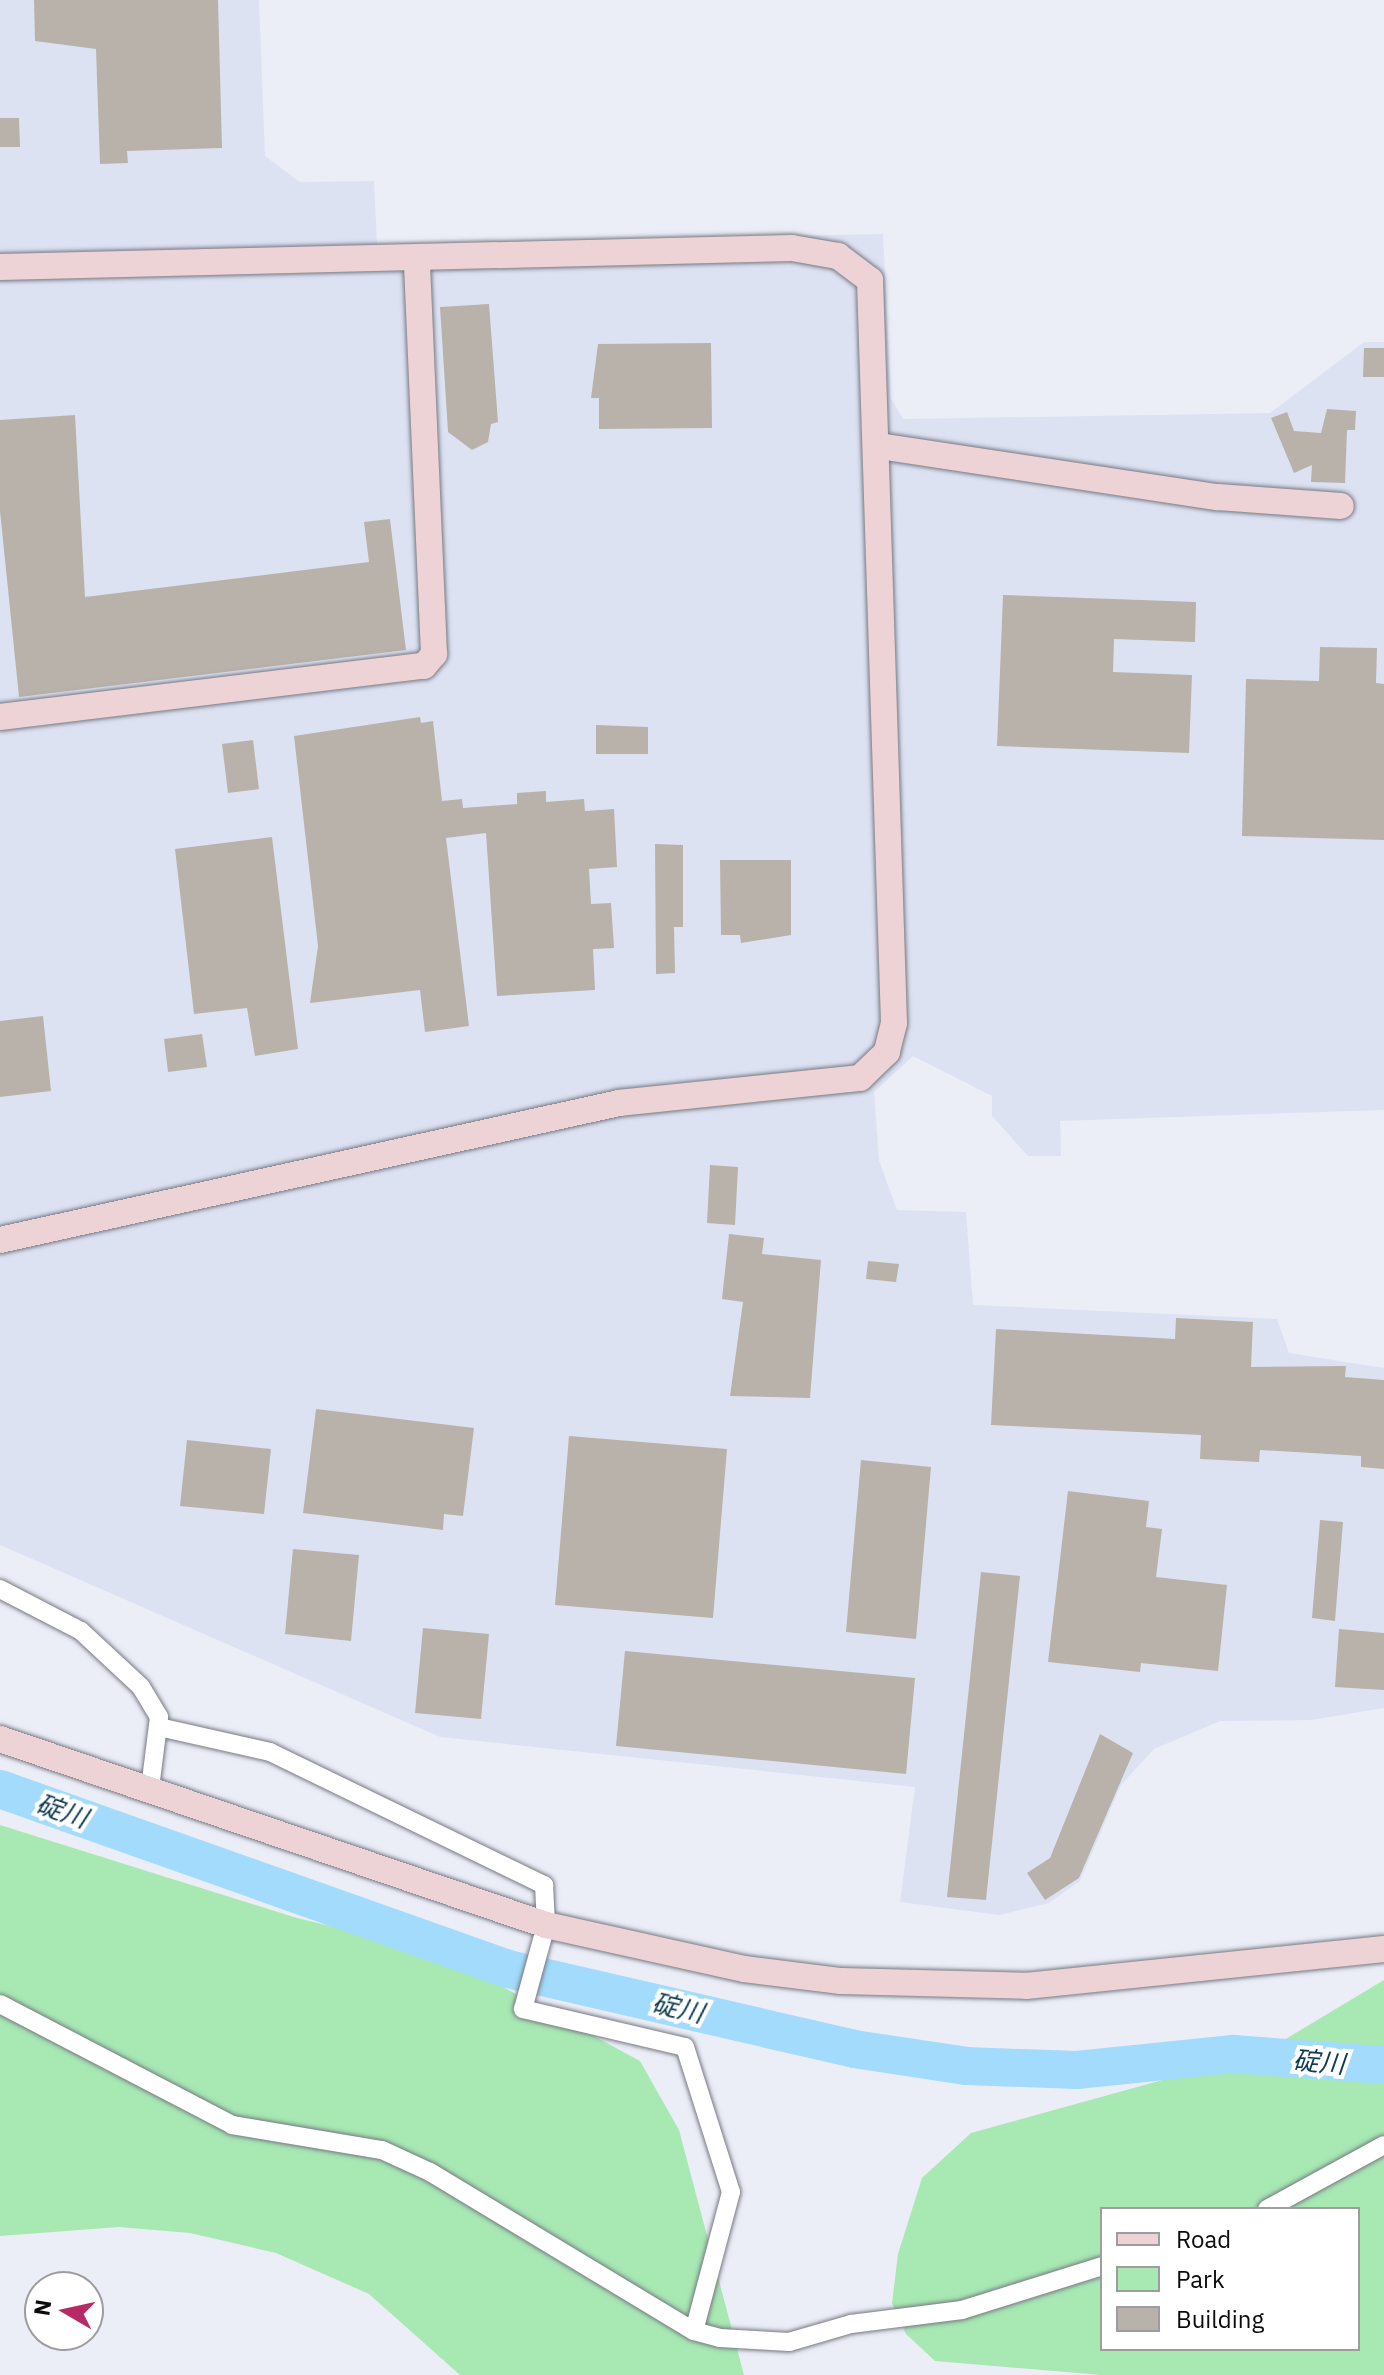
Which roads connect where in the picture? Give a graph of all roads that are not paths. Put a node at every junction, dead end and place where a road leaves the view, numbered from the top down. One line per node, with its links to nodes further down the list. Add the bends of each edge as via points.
1 (417, 259): 2 (street); 3 (street, via 792,248 838,256 870,280); 5 (street, via 434,654 424,666)
2 (0, 267)
3 (879, 446): 4 (street, via 1218,497); 6 (street, via 894,1023 887,1052 874,1070 860,1078 619,1103)
4 (1341, 506)
5 (0, 717)
6 (0, 1240)
7 (0, 1589): 8 (street, via 103,1648 141,1687)
8 (159, 1727): 10 (street); 11 (street, via 270,1752 524,1873 544,1885)
9 (0, 1739): 10 (street)
10 (150, 1788): 11 (street)
11 (546, 1925): 12 (street, via 744,1969 925,1984 1127,1979); 17 (street, via 523,2009 685,2047 731,2192)
12 (1384, 1949)
13 (0, 2004): 17 (street, via 232,2125 382,2150 430,2172)
14 (1384, 2145): 15 (street)
15 (1271, 2207)
16 (1100, 2267): 17 (street, via 962,2310 851,2324 789,2342 760,2344)
17 (694, 2331)

